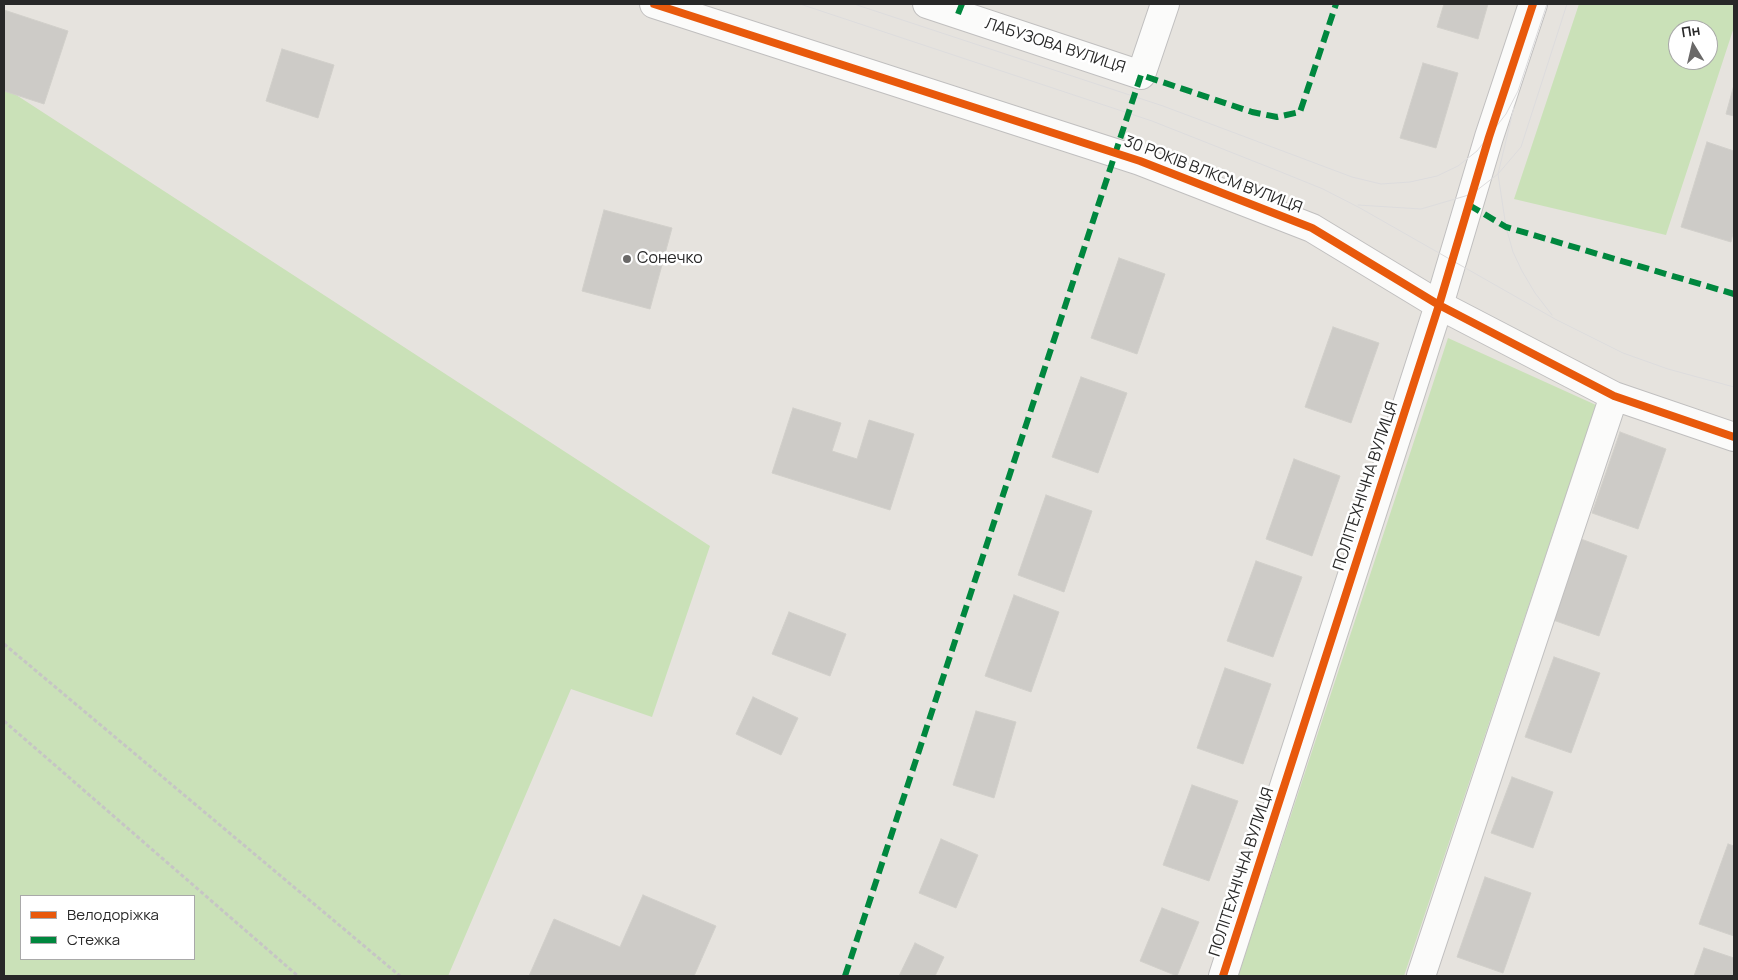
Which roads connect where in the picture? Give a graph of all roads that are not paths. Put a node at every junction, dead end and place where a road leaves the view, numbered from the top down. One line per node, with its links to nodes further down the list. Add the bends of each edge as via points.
1 (654, 4): 5 (street, 30 РОКІВ ВЛКСМ ВУЛИЦЯ, via 1140,161 1312,228)
2 (927, 4): 3 (street, ЛАБУЗОВА ВУЛИЦЯ, via 1141,75)
3 (1164, 4)
4 (1533, 4): 5 (street, ПОЛІТЕХНІЧНА ВУЛИЦЯ)
5 (1439, 305): 6 (street, 30 РОКІВ ВЛКСМ ВУЛИЦЯ); 8 (street, ПОЛІТЕХНІЧНА ВУЛИЦЯ)
6 (1614, 396): 7 (street, 30 РОКІВ ВЛКСМ ВУЛИЦЯ); 9 (street)
7 (1734, 437)
8 (1223, 976)
9 (1421, 976)

